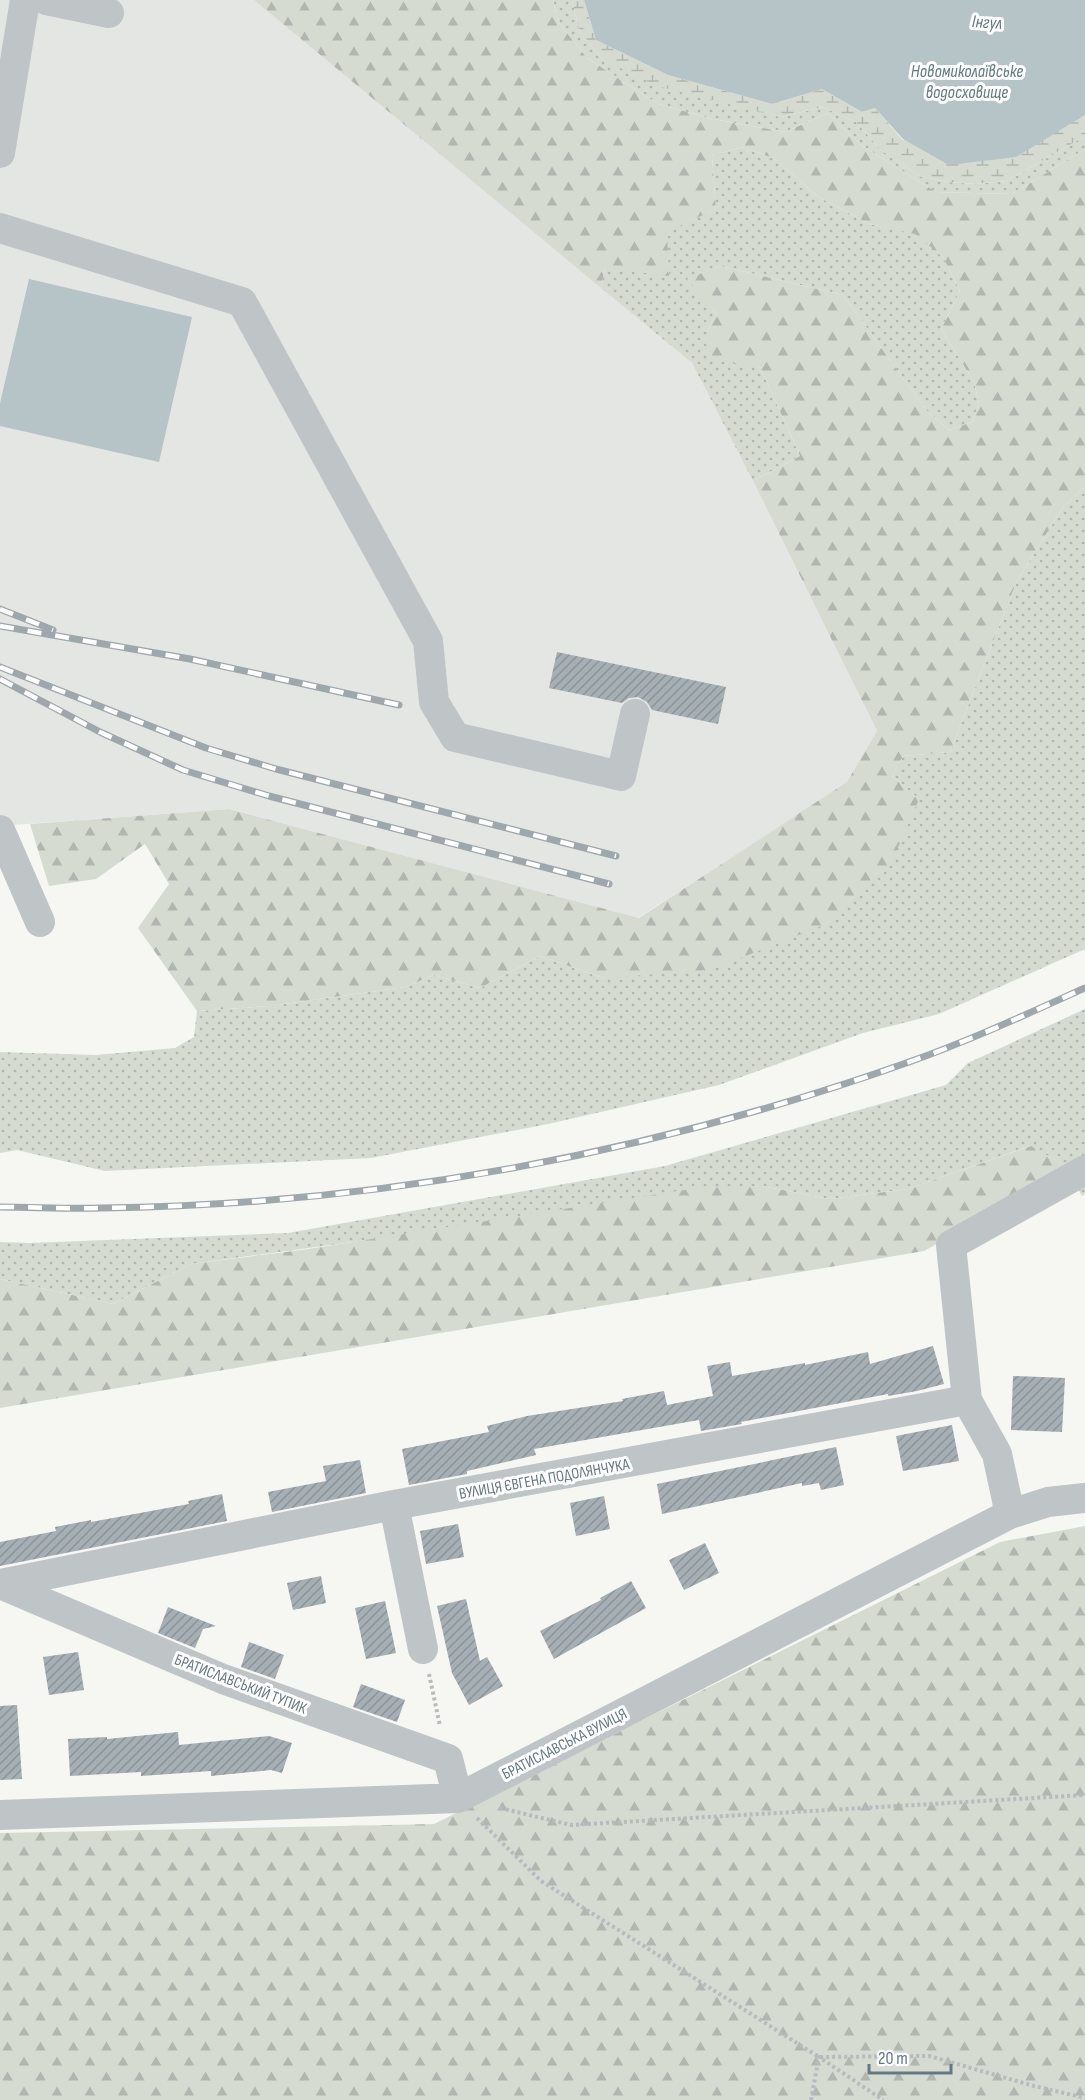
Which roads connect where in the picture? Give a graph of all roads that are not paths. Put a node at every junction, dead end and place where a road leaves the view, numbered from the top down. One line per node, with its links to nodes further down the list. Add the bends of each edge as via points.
1 (25, 0): 4 (street)
2 (46, 0): 3 (street)
3 (109, 13)
4 (0, 153)
5 (0, 228): 6 (street, via 242,302 428,641 434,702 455,738 621,776)
6 (634, 714)
7 (0, 830): 8 (street)
8 (40, 922)
9 (1085, 1170): 10 (street, via 951,1245)
10 (967, 1400): 12 (street, ВУЛИЦЯ ЄВГЕНА ПОДОЛЯНЧУКА); 13 (street, via 997,1454)
11 (1085, 1498): 13 (street, БРАТИСЛАВСЬКА ВУЛИЦЯ, via 1048,1502)
12 (394, 1505): 14 (street, ВУЛИЦЯ ЄВГЕНА ПОДОЛЯНЧУКА); 15 (street)
13 (1010, 1514): 16 (street, БРАТИСЛАВСЬКА ВУЛИЦЯ)
14 (0, 1584): 16 (street, БРАТИСЛАВСЬКИЙ ТУПИК, via 223,1679 447,1759)
15 (423, 1649)
16 (458, 1798): 17 (street, БРАТИСЛАВСЬКА ВУЛИЦЯ)
17 (0, 1815)

